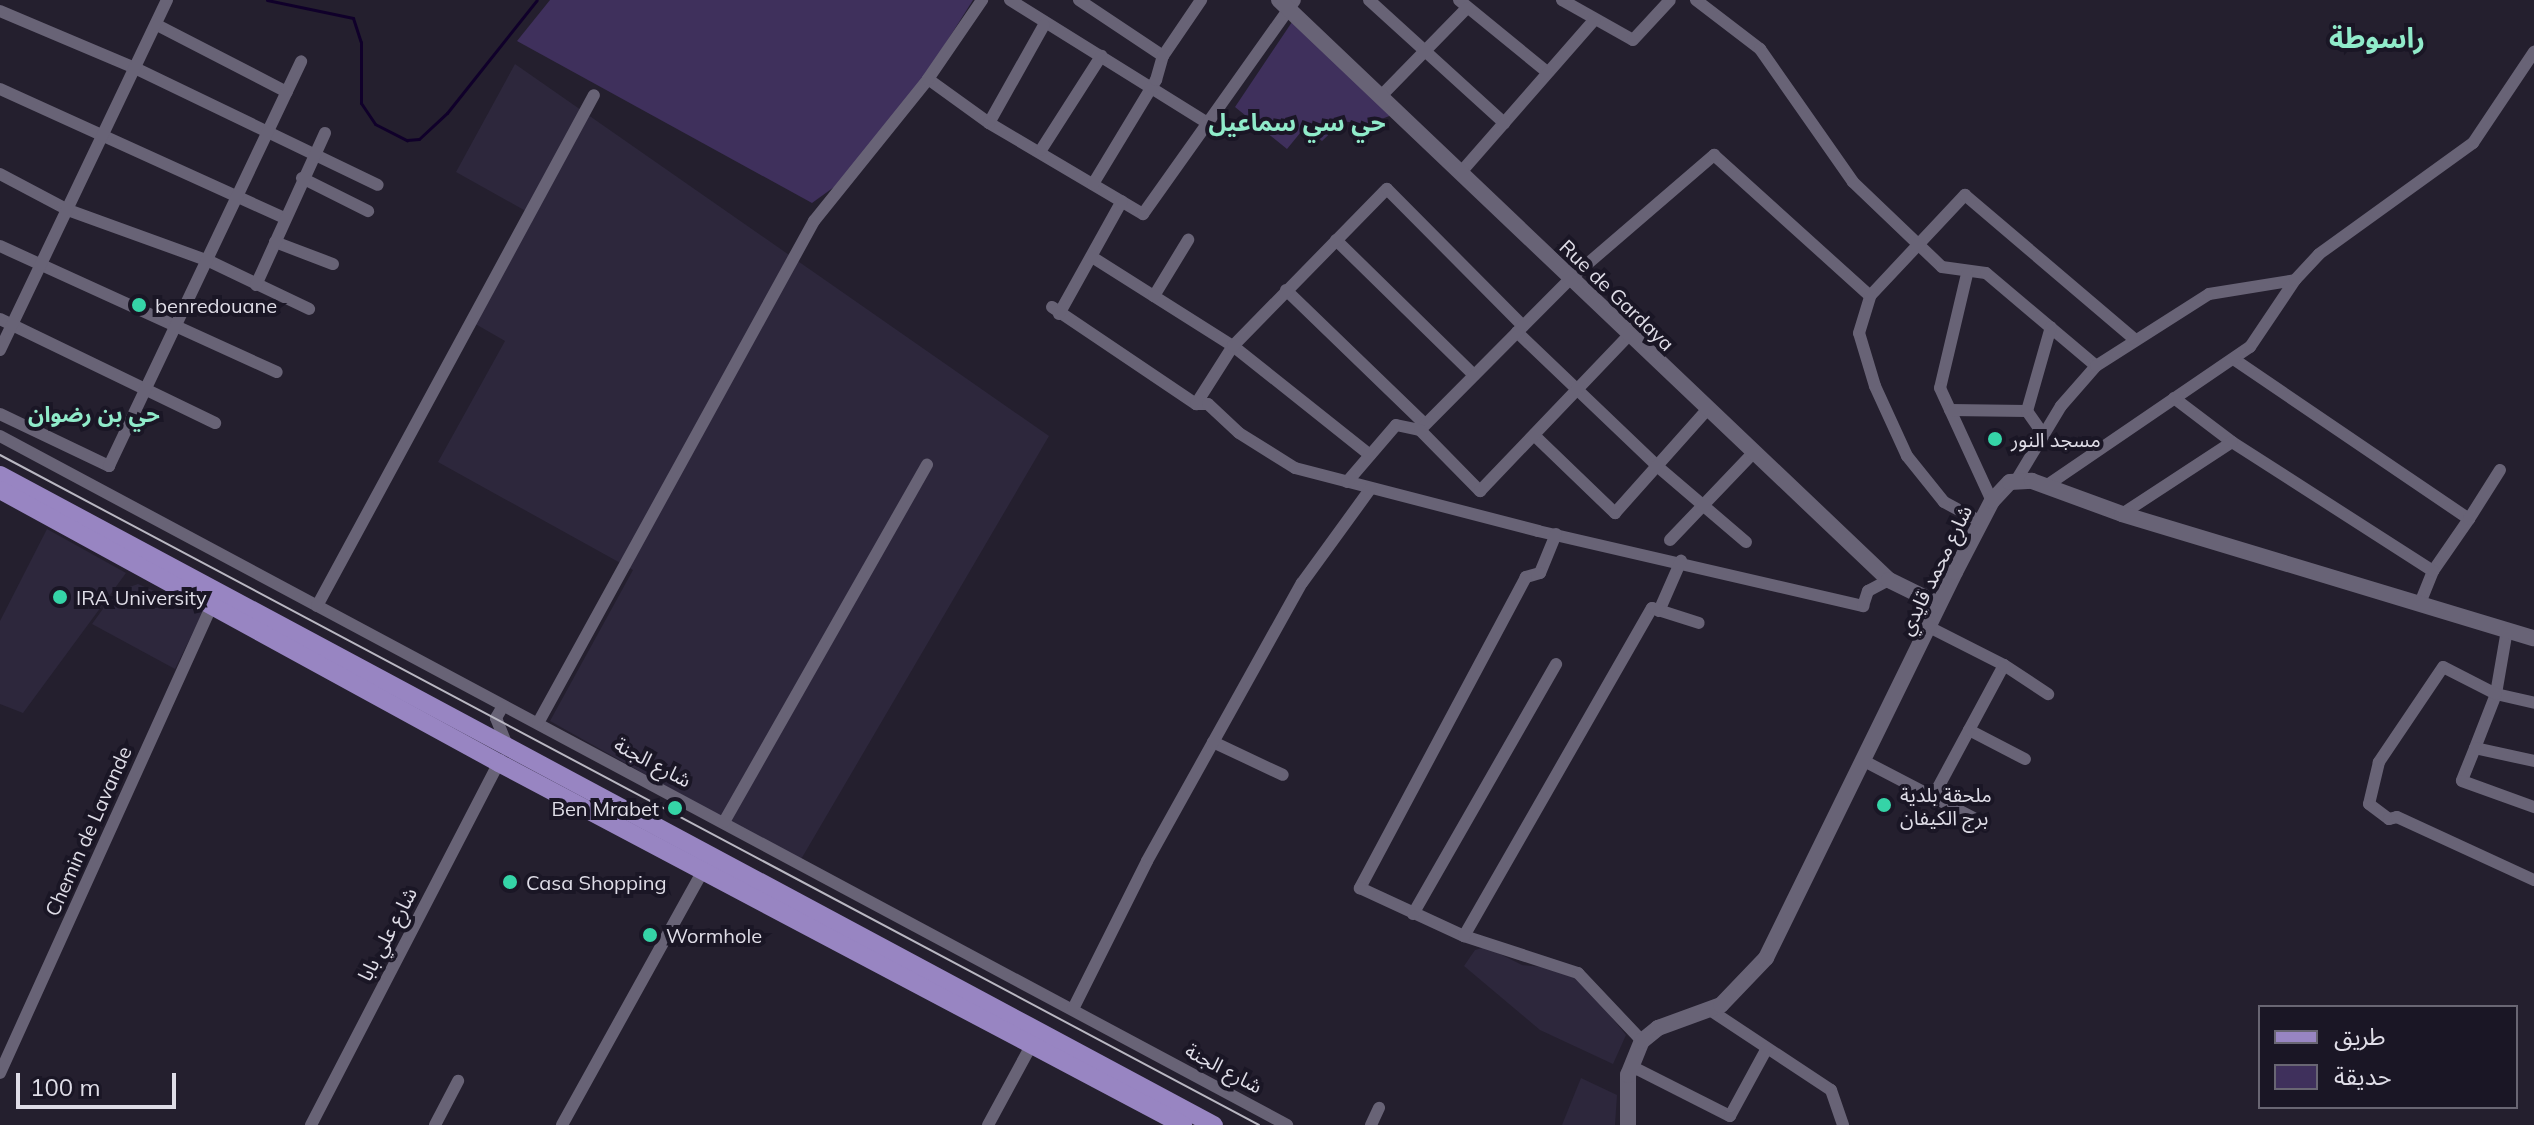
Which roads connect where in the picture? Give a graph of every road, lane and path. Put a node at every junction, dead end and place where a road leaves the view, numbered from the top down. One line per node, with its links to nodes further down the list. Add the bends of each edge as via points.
1 (6, 0): 13 (street)
2 (167, 0): 15 (street)
3 (982, 0): 24 (street)
4 (1010, 0): 16 (street)
5 (1079, 0): 20 (street)
6 (1369, 0): 17 (street)
7 (1562, 0): 14 (street)
8 (1670, 0): 14 (street, via 1633,40)
9 (1696, 0): 51 (street, via 1760,49 1853,182)
10 (1197, 1): 20 (street)
11 (1288, 3): 29 (main road, Rue de Gardaya); 30 (street)
12 (1463, 4): 17 (street); 23 (street)
13 (0, 10): 22 (street)
14 (1594, 20): 23 (street)
15 (157, 25): 22 (street); 27 (street)
16 (1044, 25): 19 (street); 31 (street)
17 (1423, 51): 29 (street); 32 (street)
18 (2534, 52): 59 (street, via 2473,143 2319,254)
19 (1101, 56): 25 (street); 36 (street)
20 (1163, 56): 25 (street)
21 (301, 61): 27 (street)
22 (137, 69): 33 (street); 35 (street)
23 (1547, 72): 32 (street)
24 (928, 79): 31 (street); 131 (street, via 841,182 806,234)
25 (1152, 86): 30 (street); 41 (street)
26 (0, 89): 35 (street)
27 (287, 92): 33 (street)
28 (594, 95): 118 (street)
29 (1381, 96): 38 (main road, Rue de Gardaya)
30 (1206, 122): 44 (street, via 1143,214)
31 (989, 123): 36 (street)
32 (1504, 123): 38 (street)
33 (267, 132): 37 (street); 43 (street)
34 (325, 133): 37 (street)
35 (104, 136): 43 (street); 45 (street)
36 (1041, 150): 41 (street)
37 (313, 155): 40 (street); 42 (street)
38 (1462, 171): 58 (main road, Rue de Gardaya)
39 (0, 174): 45 (street)
40 (302, 178): 46 (street); 47 (street)
41 (1093, 184): 44 (street)
42 (378, 185)
43 (240, 196): 47 (street); 54 (street)
44 (1122, 201): 53 (street)
45 (68, 210): 54 (street); 55 (street)
46 (368, 211)
47 (284, 218): 50 (street)
48 (1188, 240): 62 (street)
49 (1336, 240): 61 (street); 68 (street, via 1387,189); 76 (street)
50 (275, 242): 56 (street); 60 (street)
51 (1923, 245): 57 (street, via 1942,267); 63 (street); 70 (street, via 1965,195)
52 (0, 246): 55 (street)
53 (1092, 257): 62 (street); 80 (street, via 1056,311)
54 (209, 261): 60 (street); 66 (street)
55 (44, 263): 65 (street); 66 (street)
56 (333, 264)
57 (1967, 274): 67 (street, via 1986,273); 81 (street, via 1940,388)
58 (1571, 278): 63 (street, via 1714,155); 68 (street); 69 (main road, Rue de Gardaya)
59 (2295, 280): 70 (street, via 2209,294); 73 (street, via 2279,310)
60 (256, 285): 64 (street)
61 (1286, 290): 71 (street); 86 (street)
62 (1154, 296): 71 (street)
63 (1870, 296): 108 (street, via 1859,333 1875,386 1907,456 1944,502)
64 (309, 309)
65 (6, 322): 72 (street); 77 (street)
66 (177, 327): 75 (street); 77 (street)
67 (2051, 327): 74 (street); 83 (street)
68 (1520, 329): 76 (street); 78 (street)
69 (1629, 335): 78 (street); 82 (main road, Rue de Gardaya)
70 (2134, 339): 74 (street)
71 (1233, 346): 80 (street); 92 (street)
72 (0, 350)
73 (2235, 360): 79 (street); 107 (street)
74 (2096, 366): 87 (street)
75 (277, 372)
76 (1474, 375): 86 (street)
77 (149, 388): 85 (street); 94 (street)
78 (1578, 391): 89 (street); 95 (street)
79 (2174, 398): 90 (street); 100 (street)
80 (1196, 404): 99 (street, via 1208,404 1239,433 1295,468)
81 (1950, 410): 83 (street); 104 (street)
82 (1706, 411): 91 (main road, Rue de Gardaya); 95 (street)
83 (2027, 411): 87 (street)
84 (0, 414): 94 (street)
85 (215, 423)
86 (1422, 427): 89 (street, via 1480,491); 92 (street, via 1396,425)
87 (2043, 434): 98 (street)
88 (0, 436): 102 (street, شارع الجنة)
89 (1536, 437): 95 (street, via 1615,513)
90 (2232, 442): 106 (street); 113 (street)
91 (1753, 453): 105 (street); 114 (main road, Rue de Gardaya)
92 (1370, 455): 99 (street)
93 (927, 465): 143 (street)
94 (109, 466): 102 (street)
95 (1657, 466): 105 (street)
96 (2500, 470): 107 (street)
97 (0, 475): 132 (main road)
98 (2017, 479): 100 (main road); 104 (main road, شارع محمد قايدي)
99 (1347, 482): 101 (street)
100 (2046, 486): 106 (main road)
101 (1371, 488): 109 (street); 134 (street, via 1302,583)
102 (99, 489): 118 (street, شارع الجنة)
103 (0, 490): 117 (main road)
104 (1992, 501): 108 (main road, شارع محمد قايدي)
105 (1702, 507): 110 (street); 111 (street)
106 (2122, 514): 116 (main road)
107 (2469, 519): 113 (street)
108 (1981, 522): 115 (main road, شارع محمد قايدي)
109 (1556, 534): 112 (street); 147 (street, via 1540,573 1525,579 1359,885)
110 (1670, 540)
111 (1746, 542)
112 (1681, 561): 114 (street, via 1863,606 1868,591); 119 (street)
113 (2433, 571): 116 (street)
114 (1889, 580): 115 (main road, Rue de Gardaya)
115 (1938, 604): 121 (main road, شارع محمد قايدي)
116 (2420, 604): 122 (main road)
117 (212, 605): 136 (main road); 155 (street, Chemin de Lavande)
118 (317, 606): 129 (street, شارع الجنة)
119 (1659, 611): 120 (street); 148 (street, via 1652,608)
120 (1699, 623)
121 (1929, 627): 125 (street); 138 (main road, شارع محمد قايدي)
122 (2507, 630): 123 (main road); 127 (street)
123 (2534, 638)
124 (1556, 664): 147 (street)
125 (2004, 665): 126 (street); 133 (street)
126 (2048, 694)
127 (2496, 694): 128 (street); 135 (street); 146 (street, via 2443,667 2379,762 2369,804 2389,819 2397,817)
128 (2534, 703)
129 (503, 706): 130 (street); 131 (street, شارع الجنة)
130 (496, 718): 132 (street); 136 (street)
131 (538, 723): 143 (street, شارع الجنة)
132 (469, 725): 136 (main road)
133 (1969, 730): 137 (street); 141 (street)
134 (1213, 742): 140 (street); 149 (street)
135 (2475, 748): 139 (street); 142 (street, via 2462,781)
136 (504, 755): 145 (main road); 159 (street, شارع علي بابا); 163 (main road)
137 (2025, 759)
138 (1864, 761): 141 (street); 150 (main road, شارع محمد قايدي, via 1766,958 1737,992)
139 (2534, 761)
140 (1283, 775)
141 (1933, 797): 144 (street)
142 (2534, 807)
143 (724, 822): 149 (street, شارع الجنة)
144 (1983, 823)
145 (702, 872): 152 (main road); 158 (street)
146 (2534, 880)
147 (1413, 914): 148 (street)
148 (1464, 936): 151 (street, via 1578,973)
149 (1073, 1009): 164 (street, شارع الجنة)
150 (1710, 1010): 151 (main road, شارع محمد قايدي, via 1658,1028); 153 (street)
151 (1642, 1041): 154 (main road)
152 (1032, 1044): 161 (street); 162 (main road)
153 (1767, 1048): 154 (street, via 1730,1116); 167 (street, via 1831,1090)
154 (1631, 1066): 166 (main road)
155 (0, 1073)
156 (458, 1081): 160 (street)
157 (1379, 1108): 165 (street)
158 (567, 1124)
159 (311, 1125)
160 (435, 1125)
161 (988, 1125)
162 (1183, 1125)
163 (1214, 1125)
164 (1287, 1125)
165 (1371, 1125)
166 (1628, 1125)
167 (1843, 1125)

